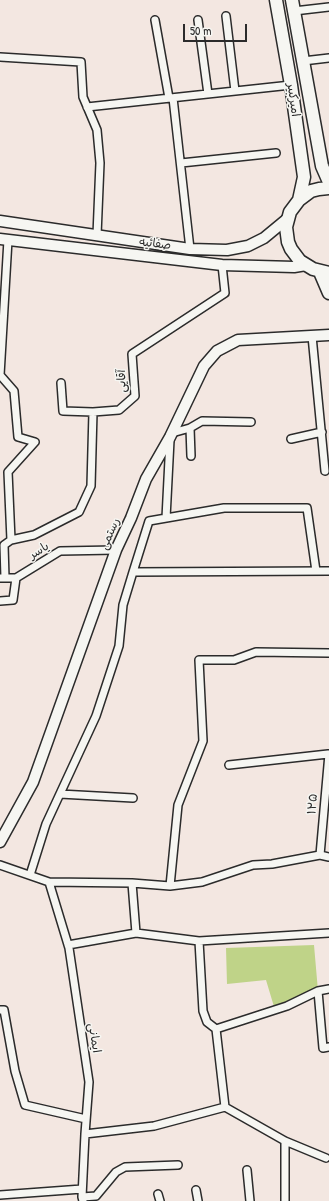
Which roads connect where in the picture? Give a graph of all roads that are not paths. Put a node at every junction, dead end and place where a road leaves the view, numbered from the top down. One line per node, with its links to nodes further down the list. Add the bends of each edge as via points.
1 (276, 0): 7 (main road, امیرکبیر)
2 (329, 7): 3 (street)
3 (294, 11): 7 (main road); 10 (main road, امیرکبیر)
4 (226, 16): 12 (street)
5 (155, 20): 14 (street)
6 (198, 20): 13 (street)
7 (281, 27): 11 (main road, امیرکبیر)
8 (0, 57): 15 (street, via 81,62 83,97)
9 (329, 58): 10 (street)
10 (303, 61): 18 (main road, امیرکبیر, via 322,166)
11 (291, 85): 12 (street); 20 (main road, امیرکبیر, via 304,177)
12 (236, 91): 13 (street)
13 (208, 94): 14 (street)
14 (171, 98): 15 (street); 17 (street)
15 (87, 107): 23 (street, via 97,130 100,163)
16 (276, 153): 17 (street)
17 (181, 163): 25 (street)
18 (329, 182)
19 (329, 188): 20 (main road, via 312,191)
20 (299, 200): 21 (main road)
21 (288, 219): 25 (street, صفائیه, via 264,238 248,246 226,250); 27 (main road, via 286,235 291,249)
22 (0, 222): 23 (street, صفائیه)
23 (97, 235): 25 (street, صفائیه)
24 (4, 239): 26 (street, صفائیه); 30 (street)
25 (190, 249)
26 (222, 265): 27 (street, صفائیه); 35 (street, آقایی, via 226,293 132,354 135,396 119,410)
27 (306, 265): 28 (main road)
28 (324, 272): 29 (main road)
29 (329, 292)
30 (2, 313): 33 (street)
31 (329, 335): 32 (street, رستمی)
32 (312, 336): 38 (street); 39 (street, رستمی, via 238,340 217,351 204,366)
33 (0, 375): 43 (street, via 14,391 18,437 35,442)
34 (61, 383): 35 (street, via 63,411)
35 (93, 412): 45 (street, via 91,486 79,512 34,535)
36 (251, 422): 37 (street, via 202,420)
37 (190, 428): 39 (street); 41 (street)
38 (322, 432): 40 (street); 42 (street)
39 (171, 435): 44 (street); 46 (street, رستمی, via 146,479)
40 (291, 439)
41 (191, 456)
42 (326, 471)
43 (4, 472): 45 (street)
44 (166, 518): 48 (street, via 224,508 307,508); 49 (street, via 149,521)
45 (12, 540): 50 (street, via 4,545)
46 (116, 550): 51 (street, یاسر, via 60,551); 58 (street, رستمی, via 33,782)
47 (329, 570): 48 (street)
48 (316, 571): 49 (street)
49 (133, 572): 56 (street, via 123,605 119,646 99,709)
50 (3, 578): 51 (street)
51 (16, 578): 52 (street, via 13,600)
52 (0, 601)
53 (329, 654): 65 (street, via 256,652 234,660 199,660 203,741 178,805)
54 (329, 754): 55 (street, ۱۲۵); 59 (street, ۱۲۵)
55 (228, 765)
56 (60, 794): 57 (street); 62 (street, via 46,824)
57 (133, 798)
58 (0, 842)
59 (320, 855): 60 (street); 65 (street, via 253,865 202,882)
60 (329, 857)
61 (0, 865): 62 (street)
62 (30, 875): 63 (street)
63 (49, 882): 64 (street); 69 (street, ایمانی)
64 (132, 883): 65 (street); 66 (street)
65 (170, 886)
66 (136, 933): 68 (street); 69 (street)
67 (329, 933): 68 (street)
68 (199, 940): 73 (street, via 203,1011 207,1022)
69 (68, 945): 76 (street, ایمانی, via 89,1082)
70 (329, 989): 71 (street)
71 (318, 991): 73 (street, via 287,1006); 74 (street, via 323,1048)
72 (0, 1010): 76 (street, via 4,1010 14,1071 25,1105)
73 (216, 1029): 75 (street)
74 (329, 1047)
75 (226, 1107): 77 (street, via 154,1126); 78 (street)
76 (86, 1119): 77 (street, ایمانی)
77 (85, 1134): 82 (street, ایمانی)
78 (285, 1141): 79 (street); 88 (street)
79 (326, 1158)
80 (178, 1165): 85 (street, via 125,1167 116,1172 96,1196)
81 (247, 1170): 87 (street)
82 (82, 1189): 84 (street); 85 (street, ایمانی)
83 (196, 1190): 86 (street)
84 (0, 1195)
85 (83, 1199)
86 (198, 1201)
87 (250, 1201)
88 (285, 1201)

